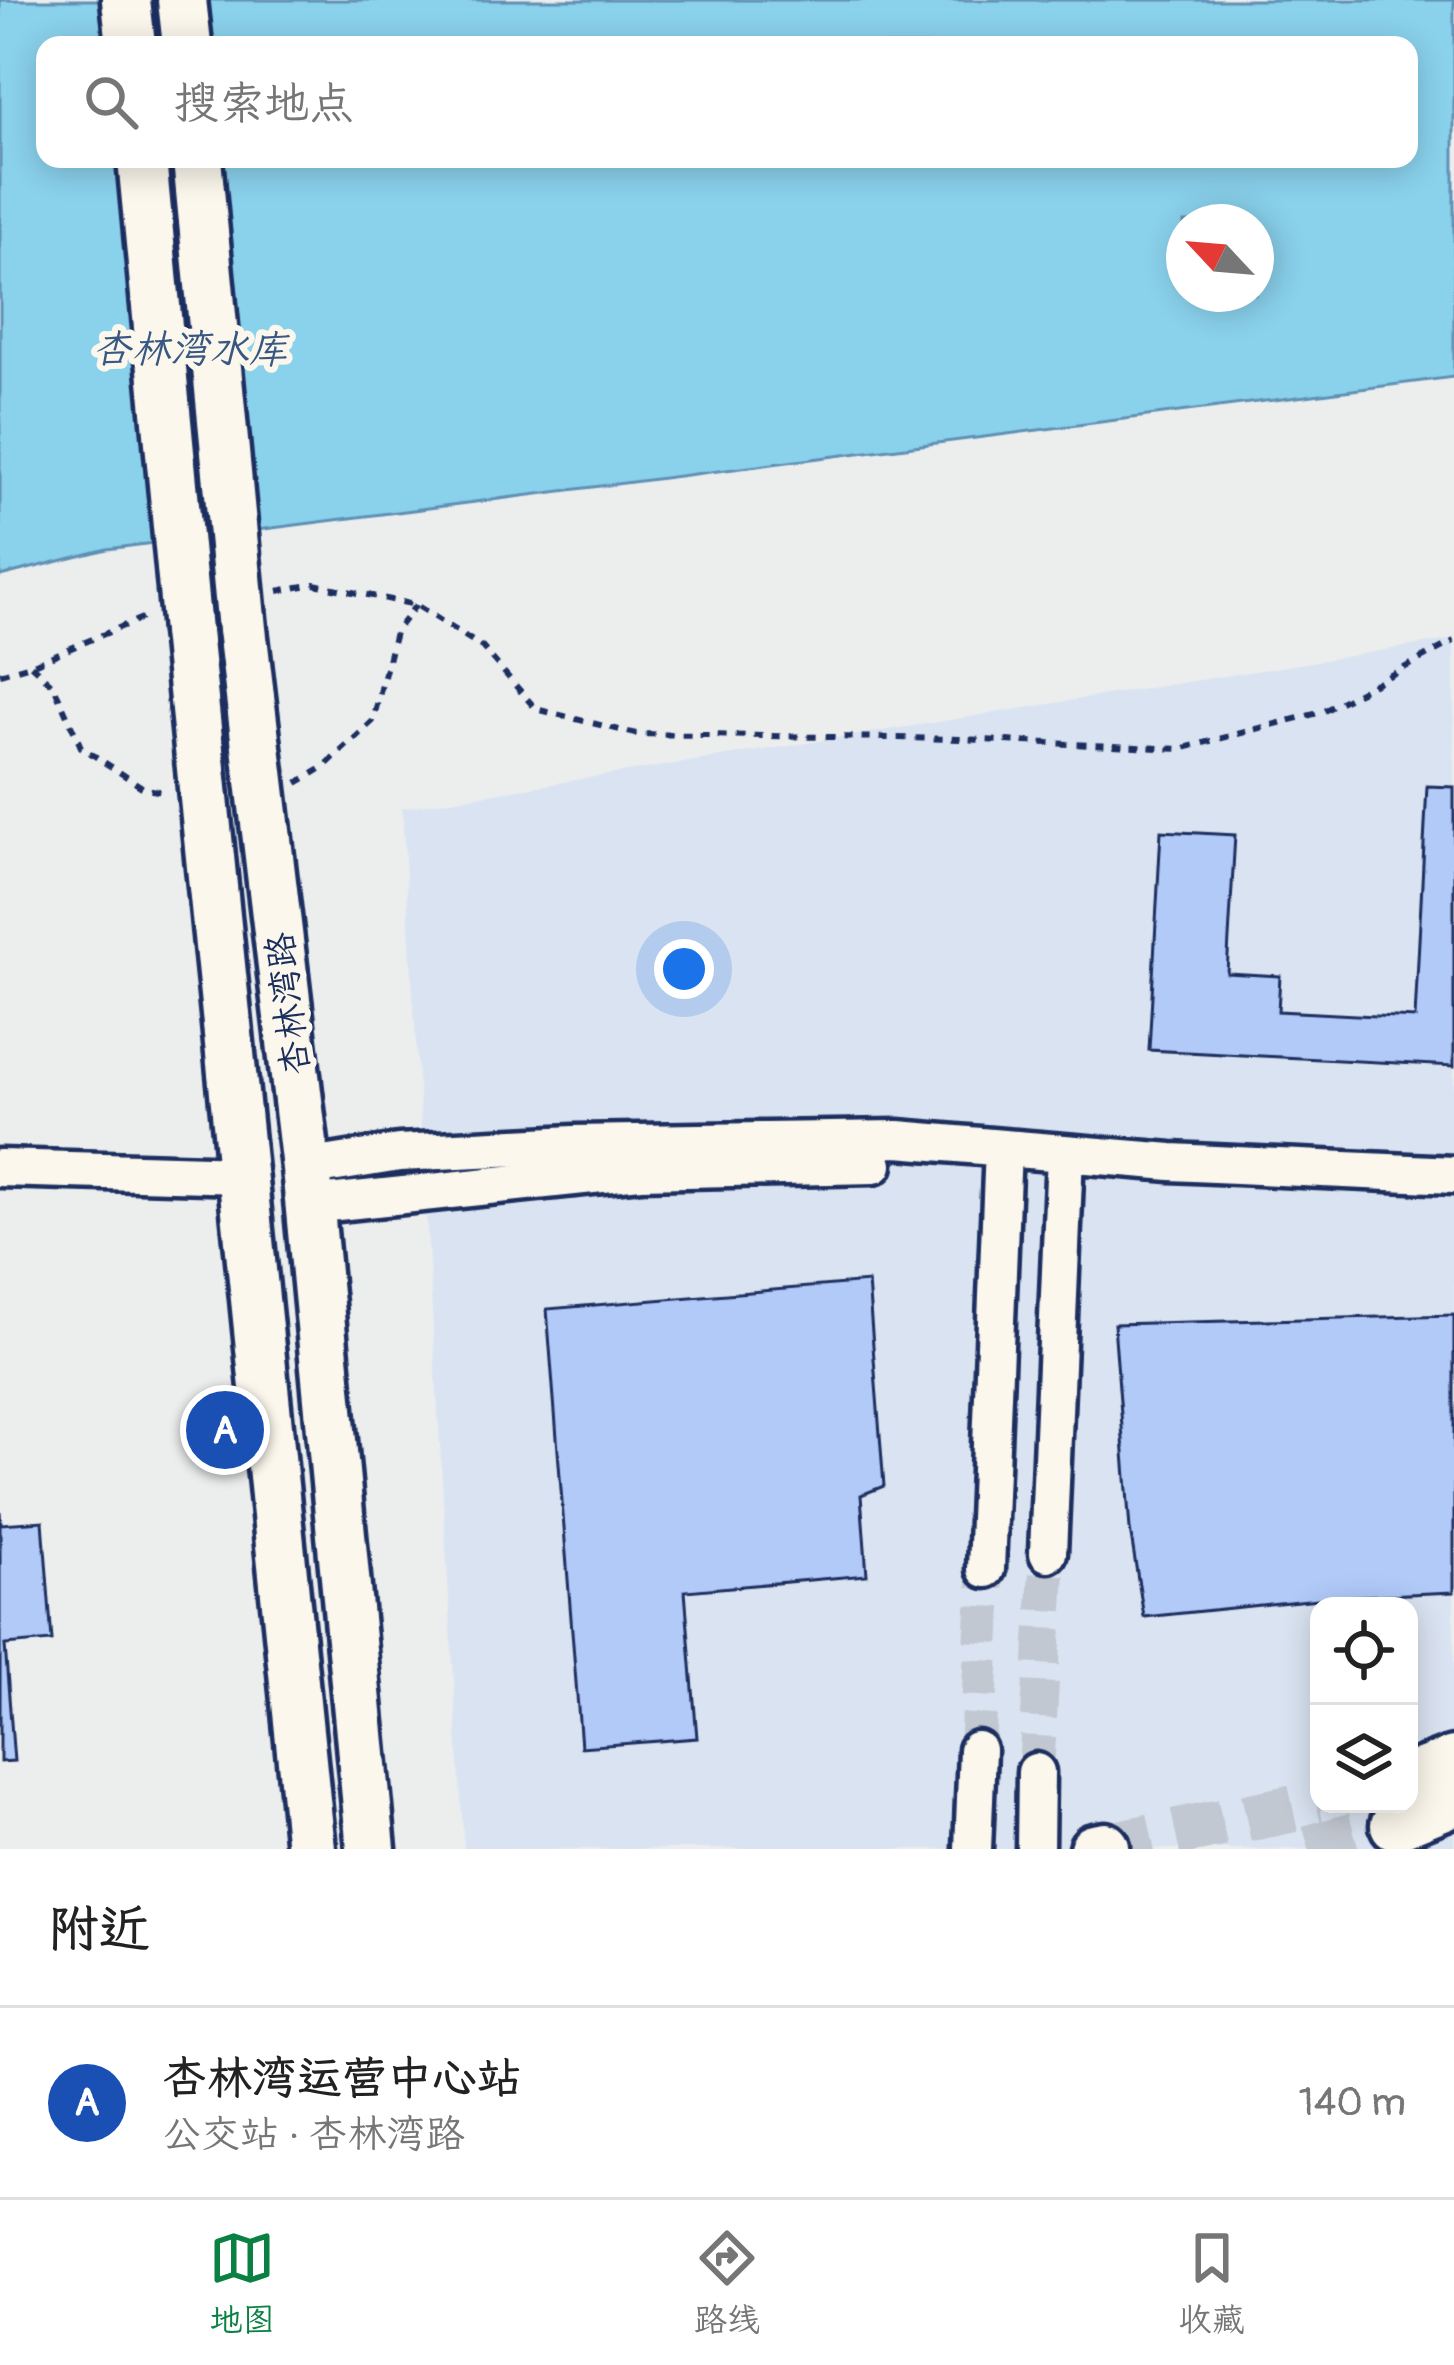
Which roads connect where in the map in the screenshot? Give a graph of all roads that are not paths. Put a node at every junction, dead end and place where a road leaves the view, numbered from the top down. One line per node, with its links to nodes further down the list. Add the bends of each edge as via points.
1 (127, 0): 3 (main road)
2 (182, 0): 4 (main road)
3 (130, 36)
4 (186, 36)
5 (143, 168): 10 (main road, 杏林湾路, bridge, via 175,622 204,799)
6 (198, 168): 12 (main road, 杏林湾路, bridge, via 256,611 262,802)
7 (1004, 1160): 8 (street); 12 (street); 15 (street)
8 (1064, 1164): 11 (street); 13 (street, via 1303,1192); 14 (street)
9 (0, 1168): 10 (street)
10 (242, 1175): 22 (main road, 杏林湾路)
11 (1454, 1175)
12 (308, 1187): 23 (main road, 杏林湾路)
13 (1454, 1197)
14 (1048, 1553)
15 (986, 1569)
16 (977, 1750): 24 (street)
17 (1454, 1762): 19 (main road)
18 (1036, 1772): 25 (street)
19 (1418, 1775)
20 (1454, 1801): 21 (main road)
21 (1395, 1825)
22 (311, 1849)
23 (371, 1849)
24 (973, 1849)
25 (1035, 1849)

